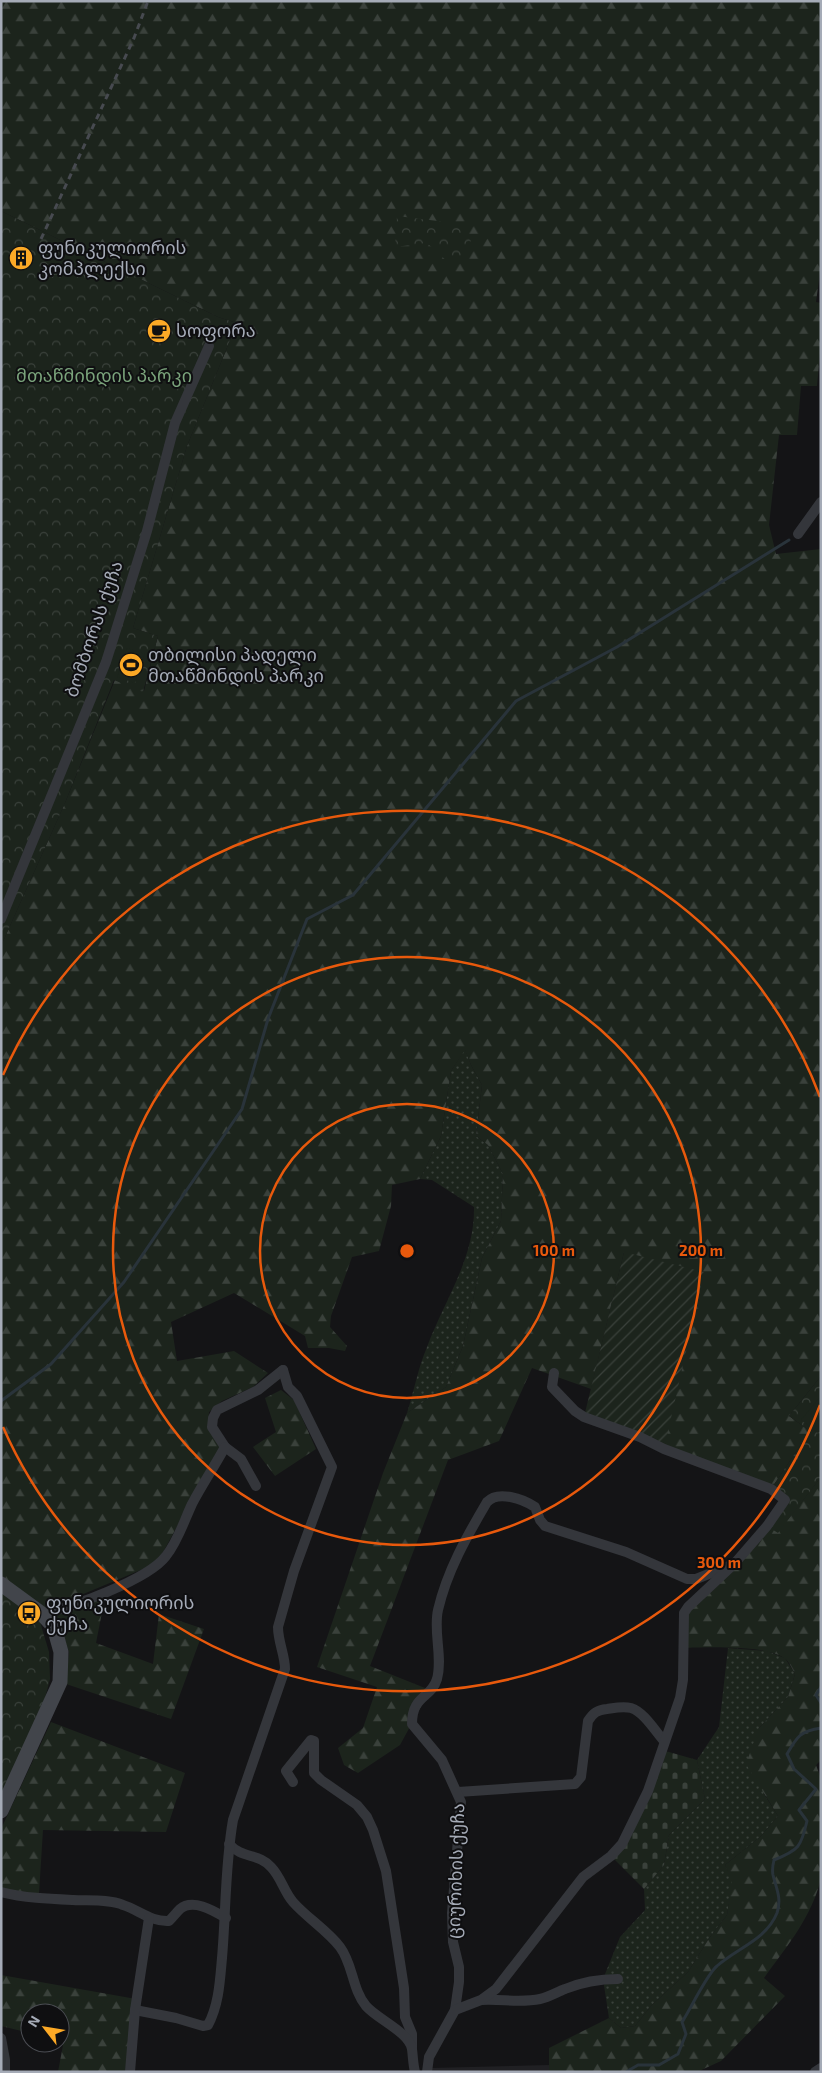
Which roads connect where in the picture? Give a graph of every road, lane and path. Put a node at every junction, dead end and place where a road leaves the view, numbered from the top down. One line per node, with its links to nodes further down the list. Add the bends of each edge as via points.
1 (209, 346): 4 (street, ბომბორას ქუჩა, via 176,423 106,662)
2 (821, 502): 3 (street)
3 (798, 534)
4 (1, 919)
5 (554, 1373): 8 (street, via 552,1387 584,1418 771,1489 785,1500)
6 (225, 1447): 7 (street, via 241,1459); 10 (street, via 166,1556 154,1568 110,1590); 15 (street, via 212,1427 214,1413 258,1390 285,1369 288,1387 297,1396 332,1468 294,1571 278,1628 285,1669 233,1820)
7 (256, 1486)
8 (735, 1563): 11 (street, via 684,1613 683,1680); 13 (street, ციურიხის ქუჩა, via 696,1579 688,1579 626,1552 545,1526 531,1504 518,1499 492,1497 455,1558 438,1610 438,1677 412,1715 412,1724 442,1760)
9 (1, 1584): 10 (street)
10 (42, 1614): 14 (street, via 54,1627 61,1652 60,1682)
11 (664, 1741): 13 (street, via 632,1708 598,1710 588,1721 581,1777 575,1784); 20 (street, via 648,1792 622,1844 583,1877 508,1976)
12 (293, 1782): 24 (street, via 286,1771 288,1767 311,1740 314,1741 314,1773 357,1805 374,1830 387,1879)
13 (458, 1792): 22 (street, ციურიხის ქუჩა, via 461,1802 452,1913 453,1942 460,1975)
14 (1, 1811)
15 (229, 1844): 18 (street); 24 (street, via 242,1855 265,1861 273,1868 292,1901 340,1947 356,1991 366,2006 400,2032)
16 (1, 1892): 17 (street, via 16,1896 122,1904)
17 (149, 1918): 18 (street, via 169,1921 180,1909 191,1905); 21 (street)
18 (226, 1918): 21 (street, via 218,1999 208,2025)
19 (618, 1979): 20 (street, via 584,1983 543,1998 521,2002)
20 (481, 2000): 22 (street)
21 (135, 2010): 27 (street)
22 (455, 2010): 29 (street, via 429,2057)
23 (1, 2038): 26 (street)
24 (412, 2048): 28 (street)
25 (821, 2068): 30 (street)
26 (5, 2072)
27 (130, 2072)
28 (415, 2072)
29 (427, 2072)
30 (815, 2072)

